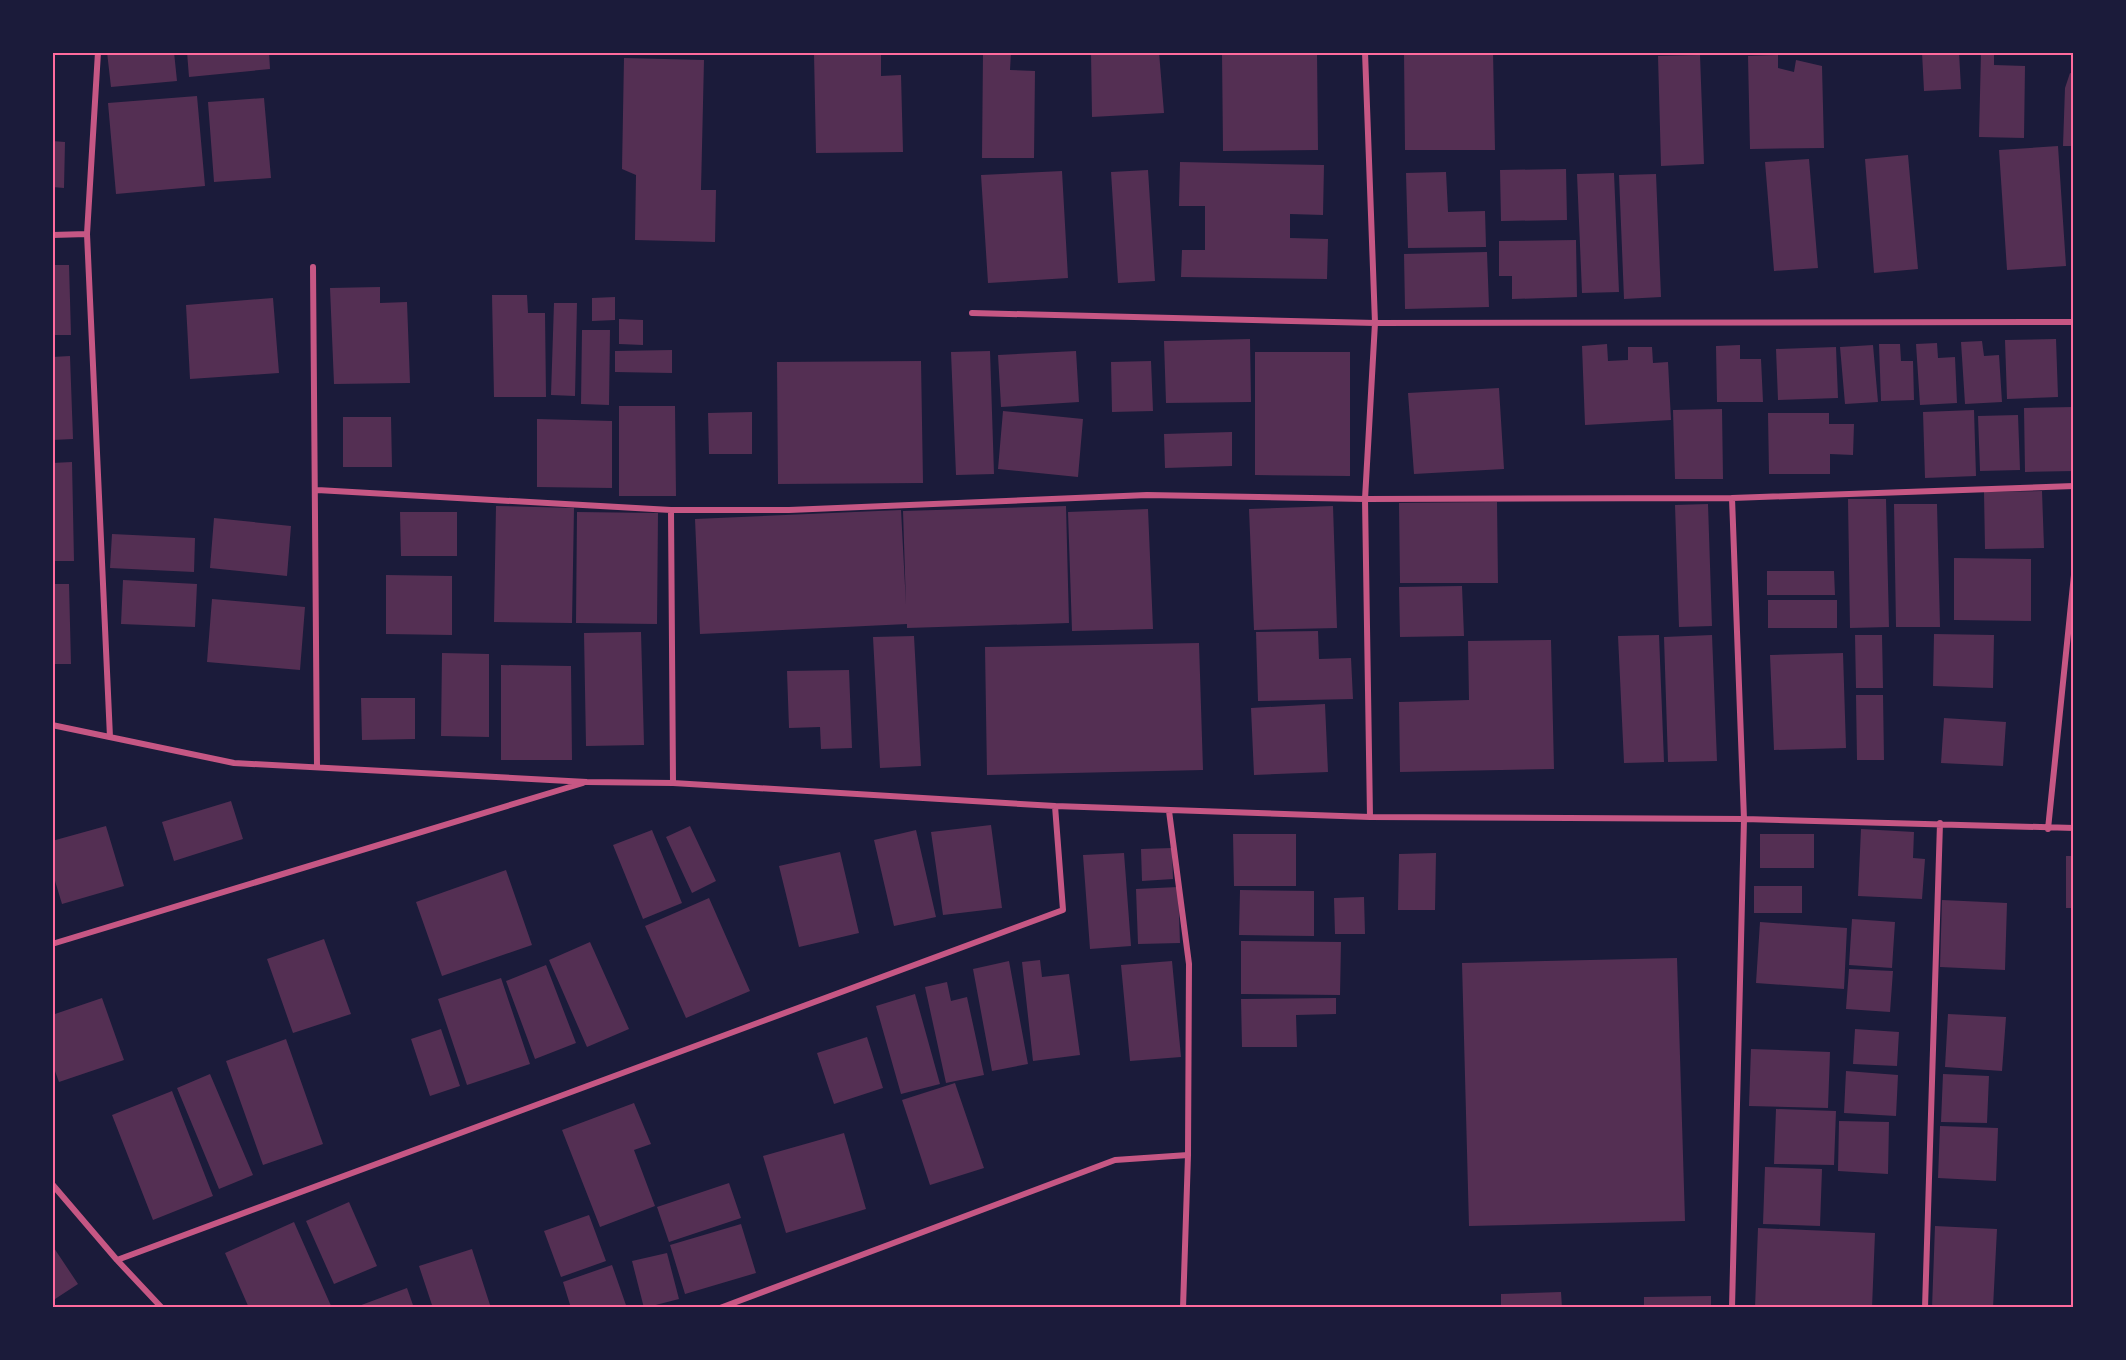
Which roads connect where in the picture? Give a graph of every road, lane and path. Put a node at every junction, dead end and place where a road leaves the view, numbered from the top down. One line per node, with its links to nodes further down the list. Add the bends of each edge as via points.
1 (98, 52): 3 (street)
2 (1365, 52): 8 (street)
3 (87, 234): 4 (street); 16 (street)
4 (52, 235)
5 (313, 267): 10 (street)
6 (972, 313): 8 (street)
7 (2073, 322): 8 (street)
8 (1375, 323): 12 (street)
9 (2073, 486): 11 (street)
10 (316, 490): 13 (street); 17 (street)
11 (1732, 498): 12 (street); 23 (street)
12 (1365, 499): 13 (street, via 1147,495 789,510); 22 (street)
13 (670, 510): 19 (street)
14 (2073, 575): 26 (street)
15 (52, 725): 16 (street)
16 (110, 736): 17 (street, via 234,763)
17 (317, 767): 18 (street)
18 (587, 782): 19 (street); 27 (street)
19 (673, 783): 20 (street)
20 (1055, 806): 21 (street); 30 (street, via 1063,909)
21 (1169, 811): 22 (street); 28 (street, via 1189,964)
22 (1370, 816): 23 (street)
23 (1744, 819): 24 (street); 34 (street)
24 (1940, 823): 26 (street); 35 (street)
25 (2073, 828): 26 (street)
26 (2048, 829)
27 (52, 944)
28 (1188, 1155): 32 (street, via 1115,1160); 33 (street)
29 (52, 1184): 30 (street)
30 (117, 1260): 31 (street)
31 (162, 1308)
32 (720, 1308)
33 (1183, 1308)
34 (1732, 1308)
35 (1924, 1308)

